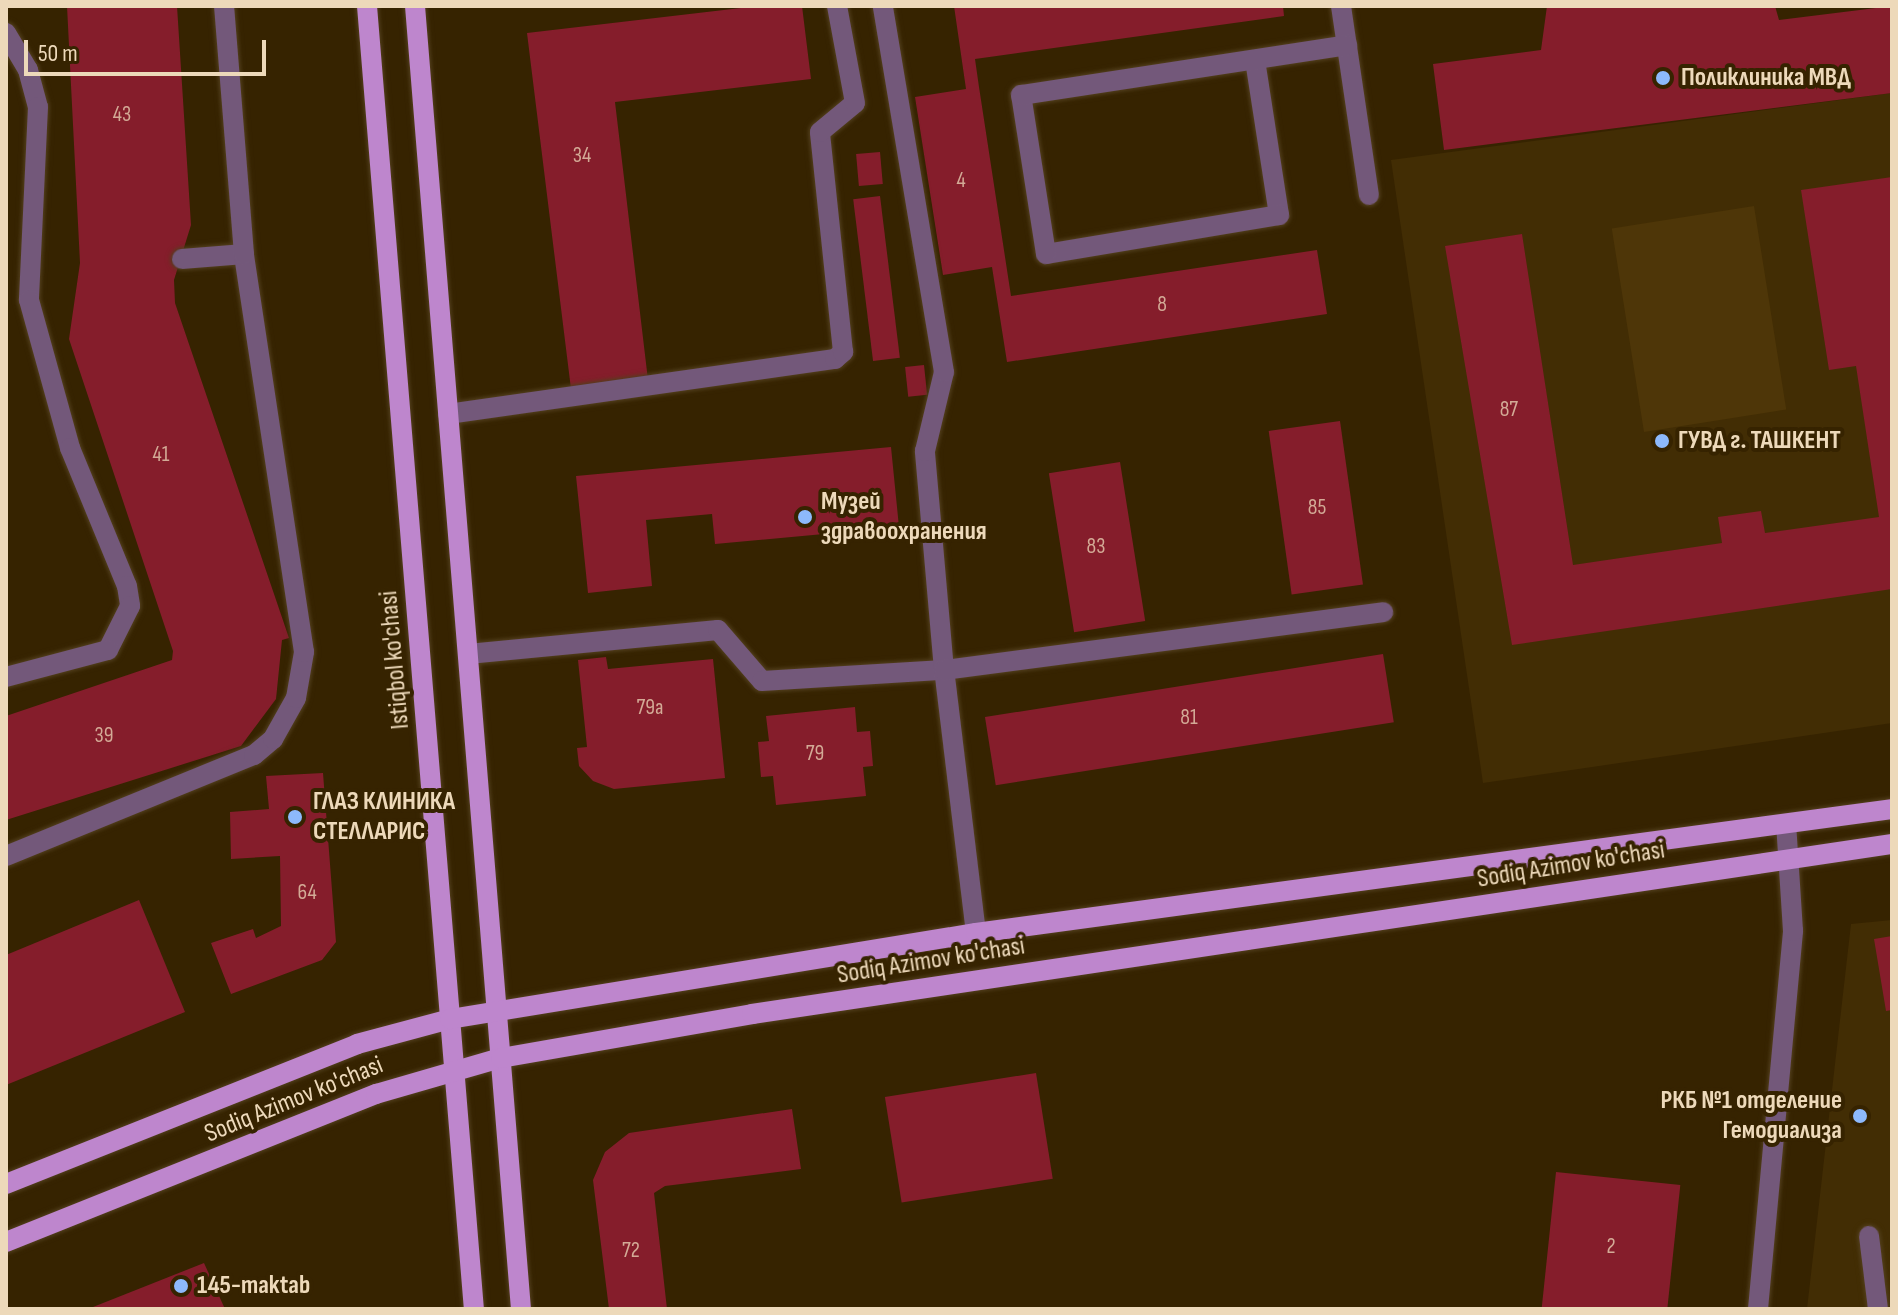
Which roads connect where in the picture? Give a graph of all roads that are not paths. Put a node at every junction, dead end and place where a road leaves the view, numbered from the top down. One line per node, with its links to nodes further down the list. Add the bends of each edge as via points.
1 (224, 6): 11 (street)
2 (367, 6): 25 (main road, Istiqbol ko'chasi)
3 (415, 6): 13 (main road)
4 (837, 6): 13 (street, via 855,103 820,132 843,352 835,359)
5 (883, 6): 16 (street, via 944,372 925,451)
6 (1341, 6): 8 (street)
7 (6, 33): 17 (street, via 28,70 38,107 29,300 70,448 127,586 130,606 108,650)
8 (1347, 45): 9 (street); 10 (street)
9 (1255, 60): 9 (street, via 1021,95 1046,254 1279,215)
10 (1369, 195)
11 (244, 254): 12 (street); 21 (street, via 304,652 296,698 273,739 254,755)
12 (182, 259)
13 (448, 414): 15 (main road)
14 (1383, 612): 16 (street)
15 (468, 654): 16 (street, via 718,630 762,681); 24 (main road)
16 (944, 670): 23 (street)
17 (6, 677)
18 (1892, 809): 19 (main road, Sodiq Azimov ko'chasi)
19 (1786, 824): 22 (street); 23 (main road, Sodiq Azimov ko'chasi)
20 (1892, 844): 22 (main road, Sodiq Azimov ko'chasi)
21 (6, 856)
22 (1793, 858): 26 (main road, Sodiq Azimov ko'chasi); 33 (street, via 1793,931)
23 (976, 933): 24 (main road, Sodiq Azimov ko'chasi)
24 (497, 1010): 25 (main road, Sodiq Azimov ko'chasi); 26 (main road)
25 (450, 1019): 27 (main road, Istiqbol ko'chasi); 28 (main road, Sodiq Azimov ko'chasi, via 357,1044)
26 (501, 1058): 27 (main road, Sodiq Azimov ko'chasi); 32 (main road)
27 (454, 1068): 30 (main road, Sodiq Azimov ko'chasi); 31 (main road, Istiqbol ko'chasi)
28 (6, 1184)
29 (1869, 1236): 34 (street)
30 (6, 1242)
31 (474, 1309)
32 (521, 1309)
33 (1758, 1309)
34 (1878, 1309)

